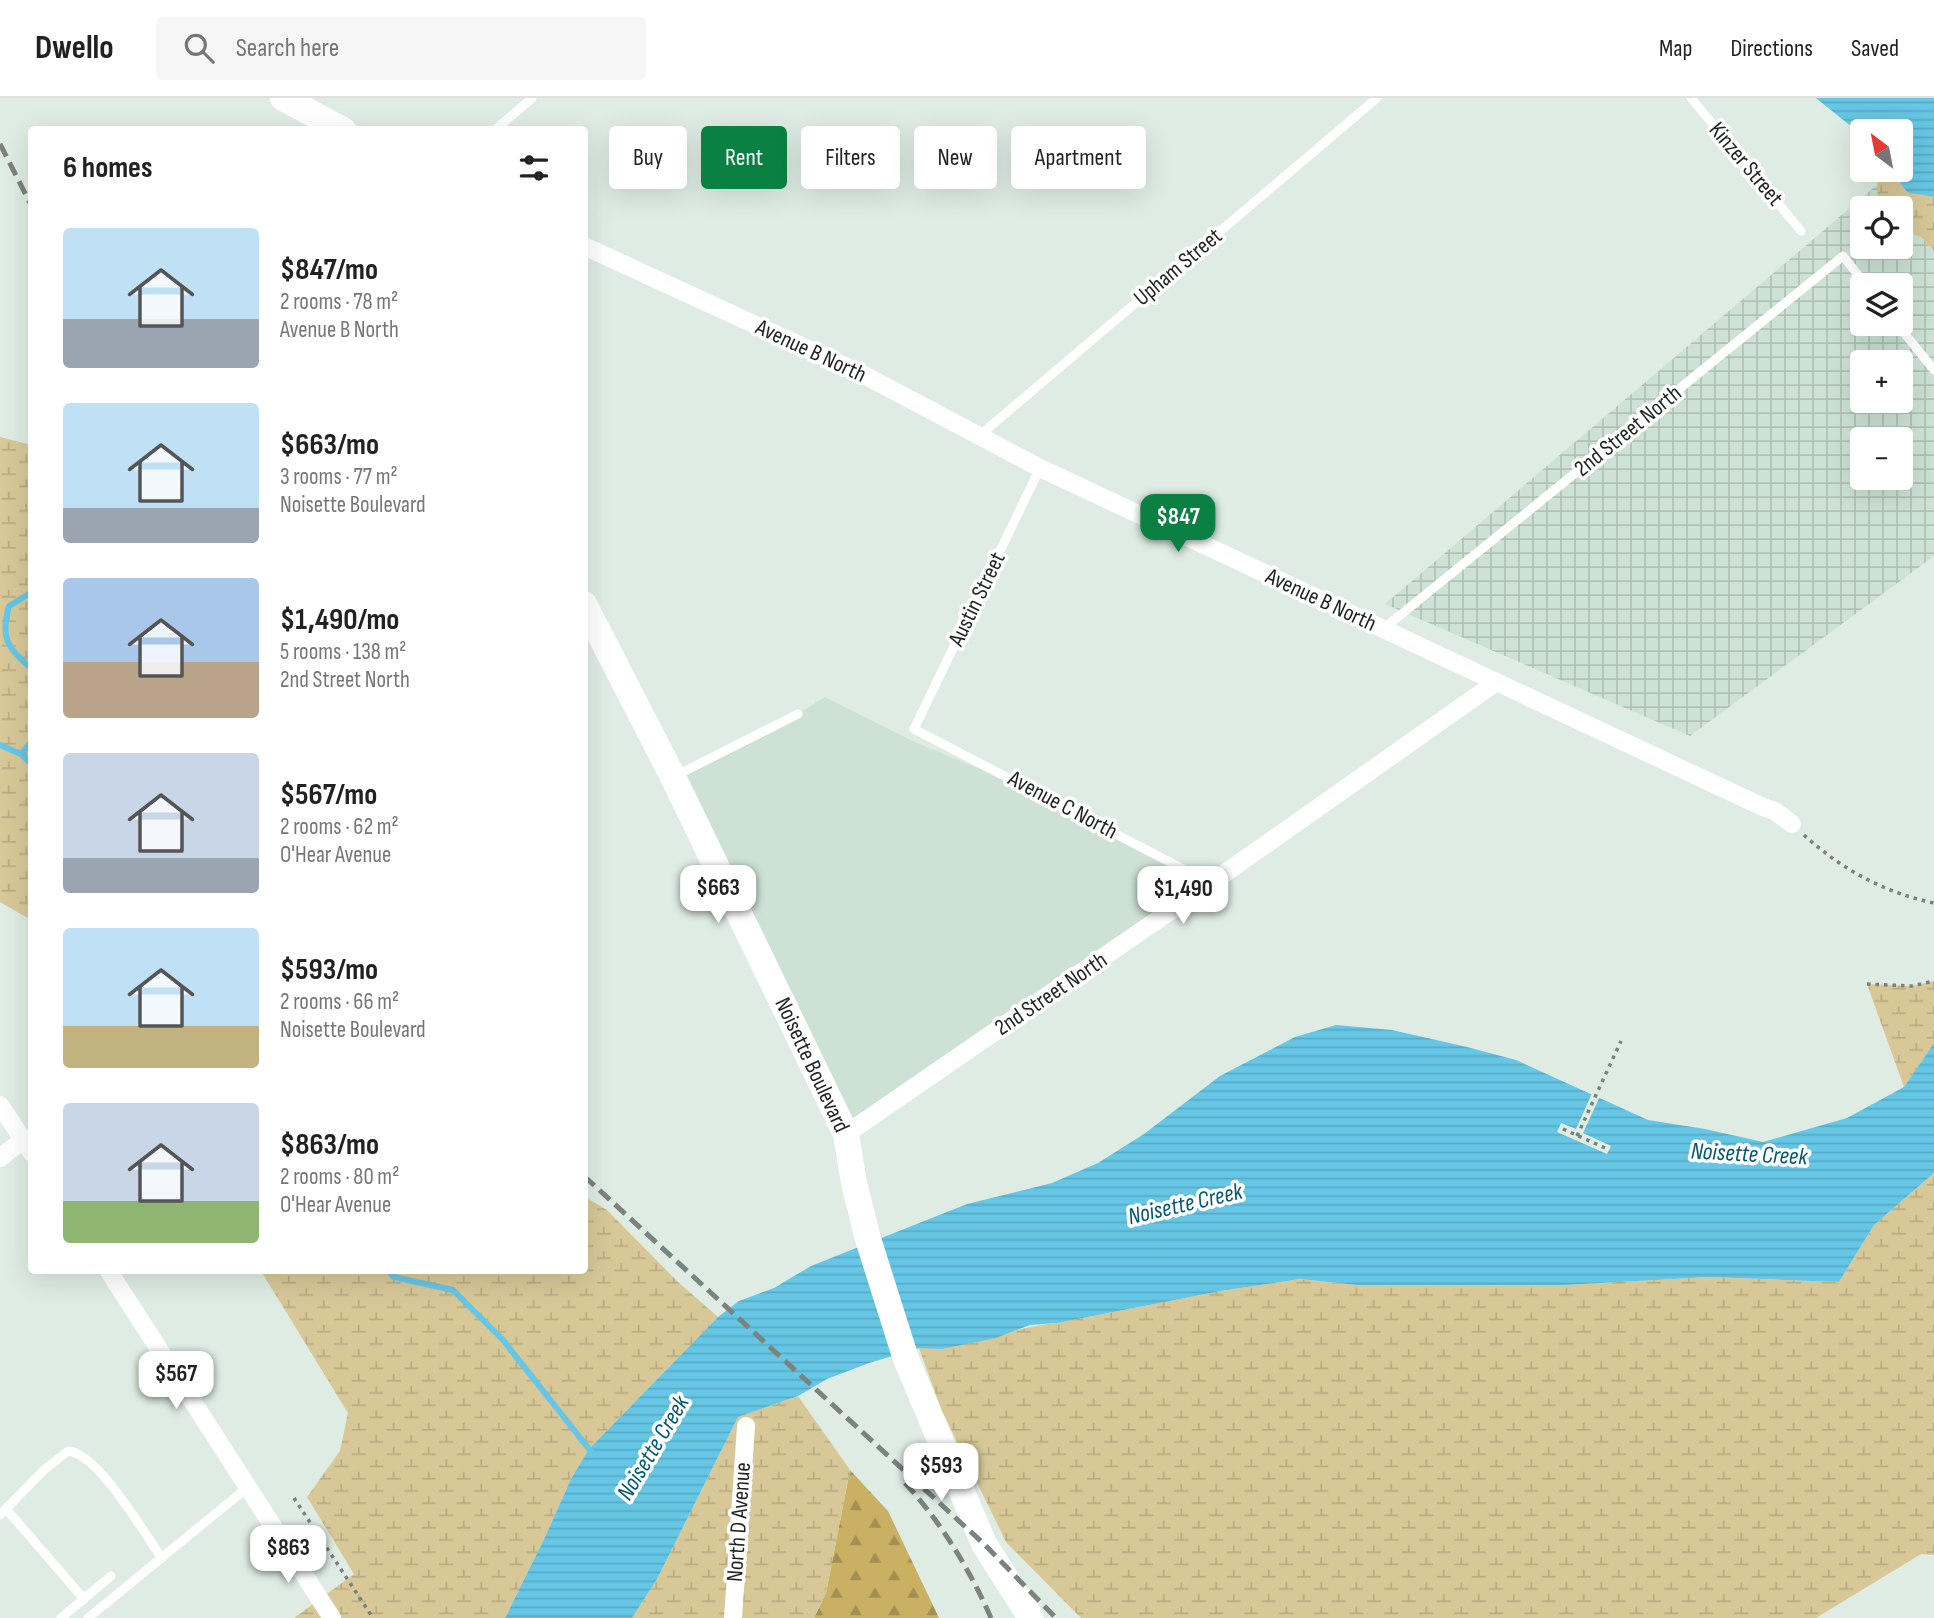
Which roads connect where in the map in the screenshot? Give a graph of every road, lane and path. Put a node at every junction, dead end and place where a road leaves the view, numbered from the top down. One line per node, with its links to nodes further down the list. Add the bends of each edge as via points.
1 (283, 98): 5 (street)
2 (532, 98): 6 (lane)
3 (1377, 98): 12 (lane, Upham Street)
4 (1691, 98): 7 (lane, Kinzer Street)
5 (336, 126)
6 (500, 126)
7 (1801, 231)
8 (588, 248): 12 (street, Avenue B North, via 864,375)
9 (1856, 273): 15 (lane, 2nd Street North, via 1843,256)
10 (1907, 336): 11 (lane)
11 (1934, 370)
12 (979, 436): 13 (street, Avenue B North)
13 (1040, 468): 15 (street, Avenue B North); 18 (lane, Austin Street)
14 (588, 612): 19 (street, Noisette Boulevard)
15 (1383, 629): 16 (street, Avenue B North)
16 (1495, 683): 20 (street, Avenue B North, via 1775,811); 21 (street, 2nd Street North)
17 (798, 713): 19 (lane)
18 (914, 729): 21 (lane, Avenue C North)
19 (673, 777): 28 (street, Noisette Boulevard)
20 (1792, 824): 22 (path, via 1847,868 1880,887)
21 (1211, 884): 28 (street, 2nd Street North)
22 (1934, 903)
23 (1934, 981): 24 (path, via 1912,986)
24 (1867, 984)
25 (1621, 1041): 29 (path)
26 (0, 1105): 30 (street)
27 (1563, 1129): 29 (path)
28 (846, 1134): 46 (street, Noisette Boulevard, via 868,1239 906,1359 984,1544)
29 (1577, 1136): 31 (path)
30 (27, 1146): 32 (street)
31 (1605, 1148)
32 (0, 1158)
33 (111, 1274): 35 (street)
34 (746, 1426): 45 (street, North D Avenue)
35 (248, 1487): 38 (lane); 43 (street)
36 (294, 1499): 44 (path)
37 (3, 1512): 38 (lane, via 44,1470 68,1451 78,1452 101,1471); 40 (lane)
38 (162, 1558): 42 (lane)
39 (111, 1576): 40 (lane)
40 (84, 1599): 41 (lane)
41 (61, 1618)
42 (88, 1618)
43 (332, 1618)
44 (373, 1618)
45 (733, 1618)
46 (1031, 1618)

